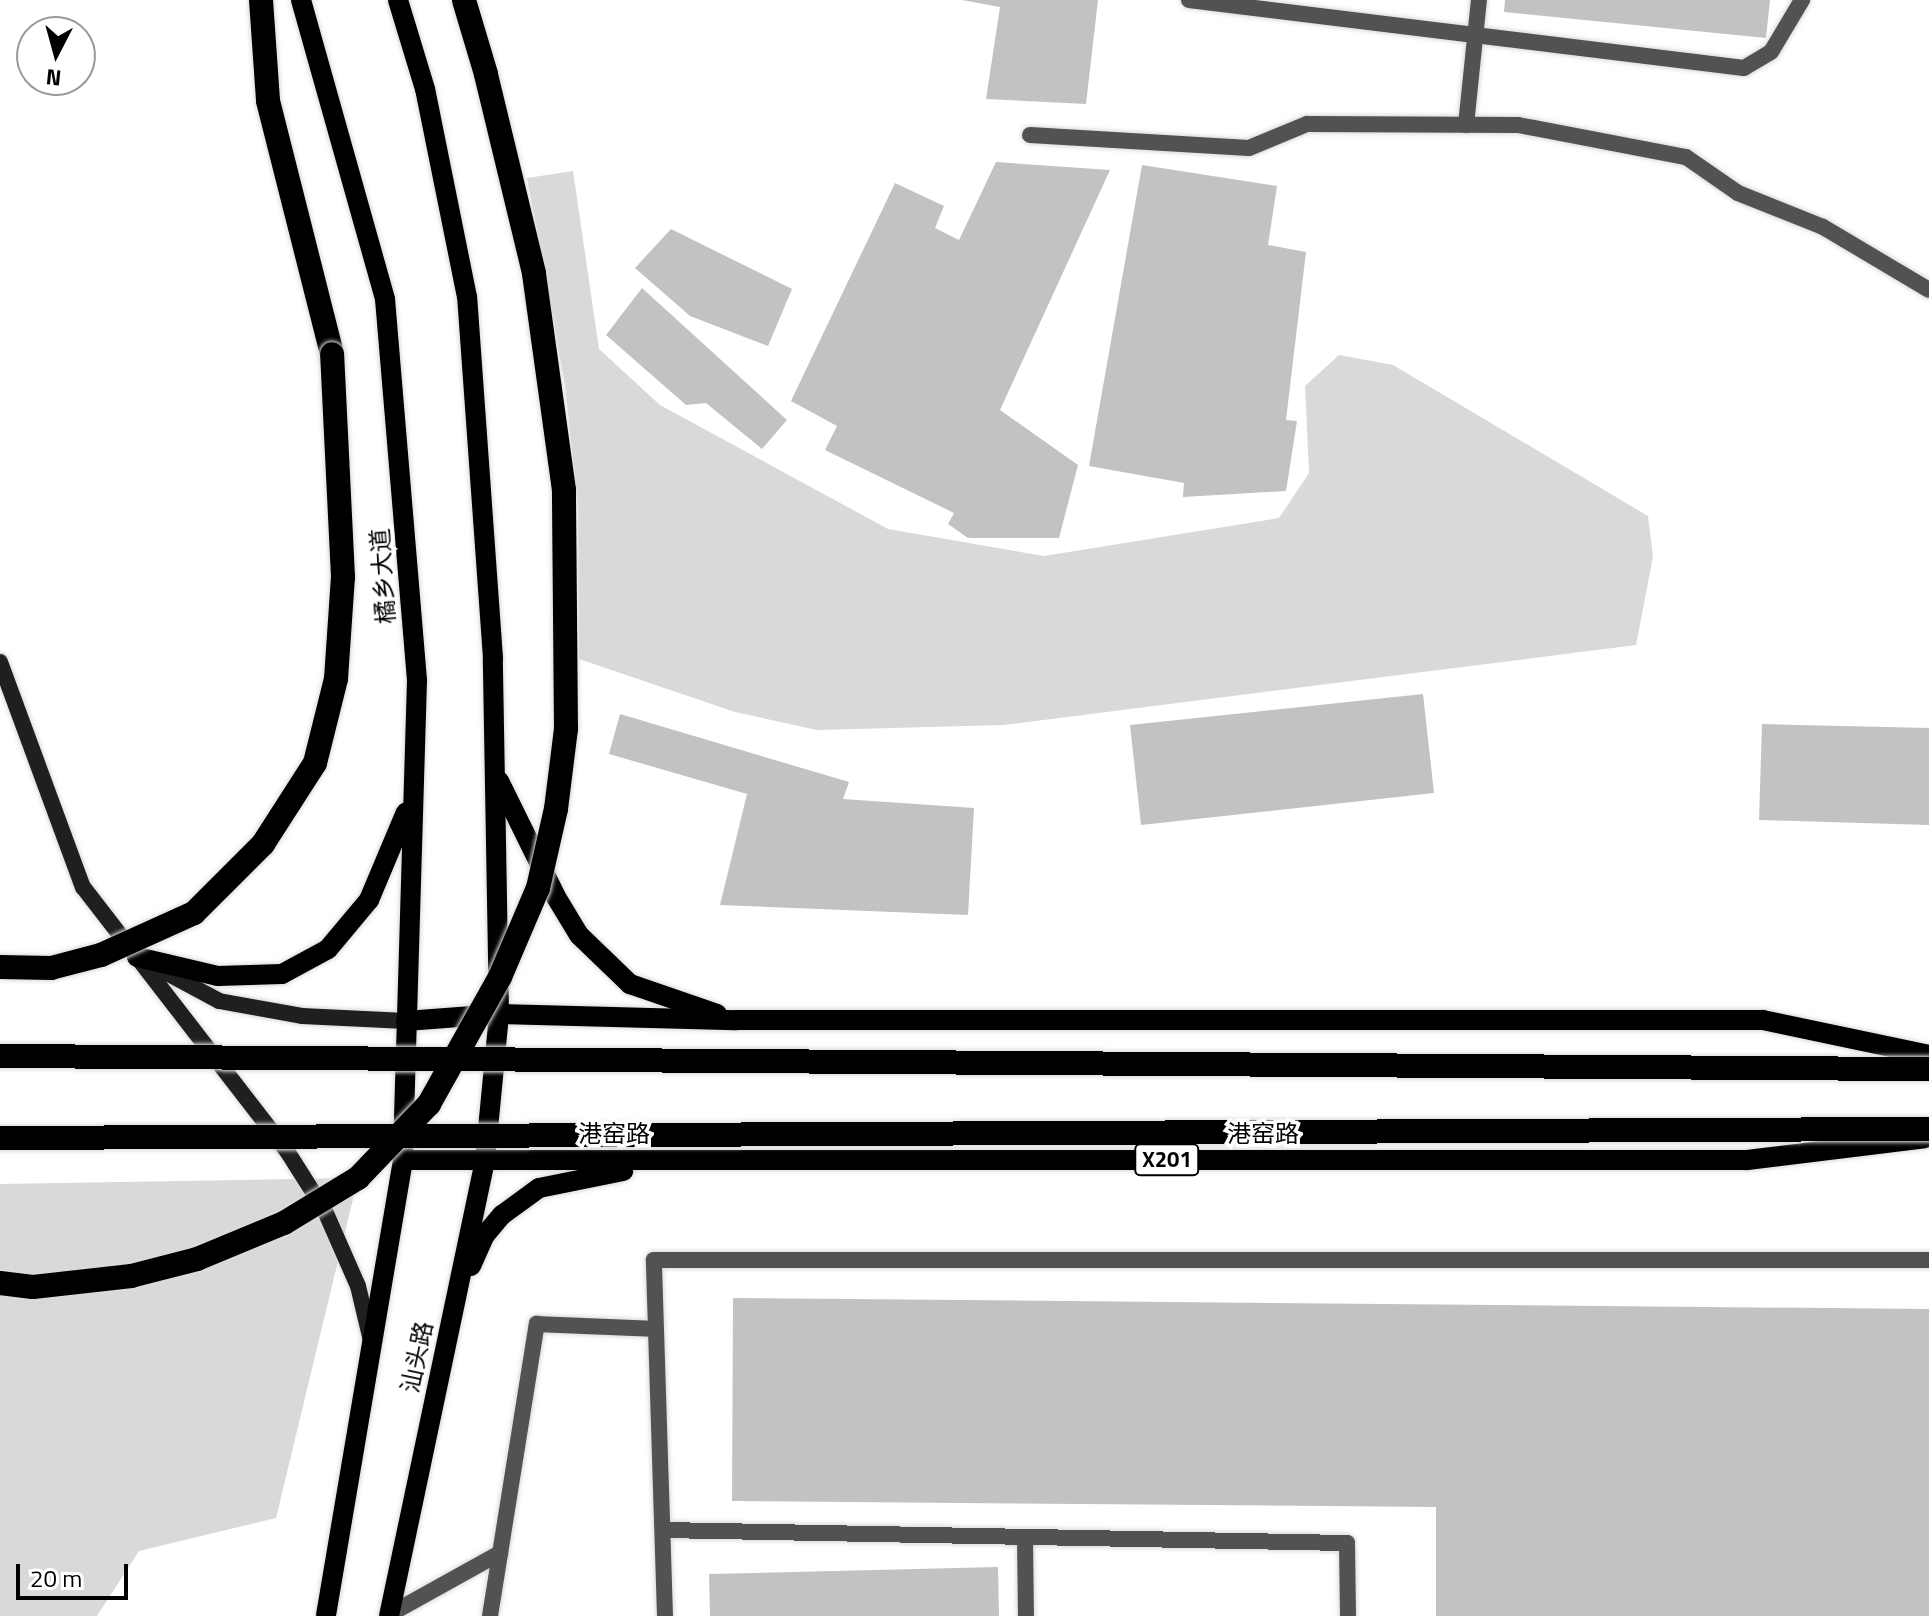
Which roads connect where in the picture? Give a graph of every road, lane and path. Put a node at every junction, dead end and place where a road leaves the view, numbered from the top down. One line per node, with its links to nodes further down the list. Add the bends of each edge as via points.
1 (261, 0): 16 (highway, bridge, via 268,101 332,354 343,577 336,679 315,763 263,844 194,913 101,955 51,968)
2 (301, 0): 14 (main road, 橘乡大道, via 385,299 417,680)
3 (398, 0): 13 (main road, via 425,89 467,297 485,526)
4 (464, 0): 30 (highway, bridge, via 534,273 564,490 566,729 556,809 538,888 500,977 429,1104 358,1178 284,1223 197,1259 131,1276 33,1287)
5 (1189, 0): 8 (street)
6 (1479, 0): 8 (street)
7 (1802, 0): 8 (street, via 1771,52 1744,68)
8 (1475, 36): 9 (street)
9 (1466, 125): 10 (street, via 1307,124 1249,148); 11 (street, via 1518,125 1686,157 1738,193 1823,227)
10 (1030, 135)
11 (1929, 290)
12 (0, 662): 15 (street, via 83,887)
13 (496, 776): 17 (main road); 18 (main road, via 579,935 630,984)
14 (411, 801): 15 (main road, via 369,900 328,949 282,974 218,976); 19 (main road, 橘乡大道)
15 (137, 957): 19 (street, via 219,1001 302,1016); 33 (street, via 287,1151 325,1211 358,1286)
16 (0, 967)
17 (499, 1014): 18 (main road); 19 (main road); 27 (main road, 汕头路)
18 (736, 1020): 20 (main road, via 1763,1020)
19 (406, 1021): 26 (main road, 橘乡大道)
20 (1929, 1055)
21 (0, 1056): 22 (highway, bridge)
22 (1929, 1069)
23 (1929, 1129): 24 (highway, bridge)
24 (0, 1138)
25 (1929, 1138): 28 (main road, 港窑路 / X201, via 1747,1160)
26 (403, 1160): 27 (main road, 港窑路 / X201); 33 (main road, 汕头路)
27 (485, 1160): 28 (main road, 港窑路 / X201); 31 (main road, 汕头路)
28 (703, 1160): 31 (main road, via 596,1174 539,1188 485,1235)
29 (1929, 1260): 32 (street, via 654,1260)
30 (0, 1283)
31 (455, 1303): 37 (main road, 汕头路)
32 (656, 1329): 34 (street); 36 (street, via 537,1324)
33 (372, 1344): 38 (main road, 汕头路)
34 (663, 1530): 35 (street); 40 (street)
35 (1025, 1537): 41 (street); 42 (street, via 1347,1543)
36 (500, 1553): 37 (street); 39 (street)
37 (389, 1615)
38 (326, 1616)
39 (490, 1616)
40 (665, 1616)
41 (1026, 1616)
42 (1348, 1616)

